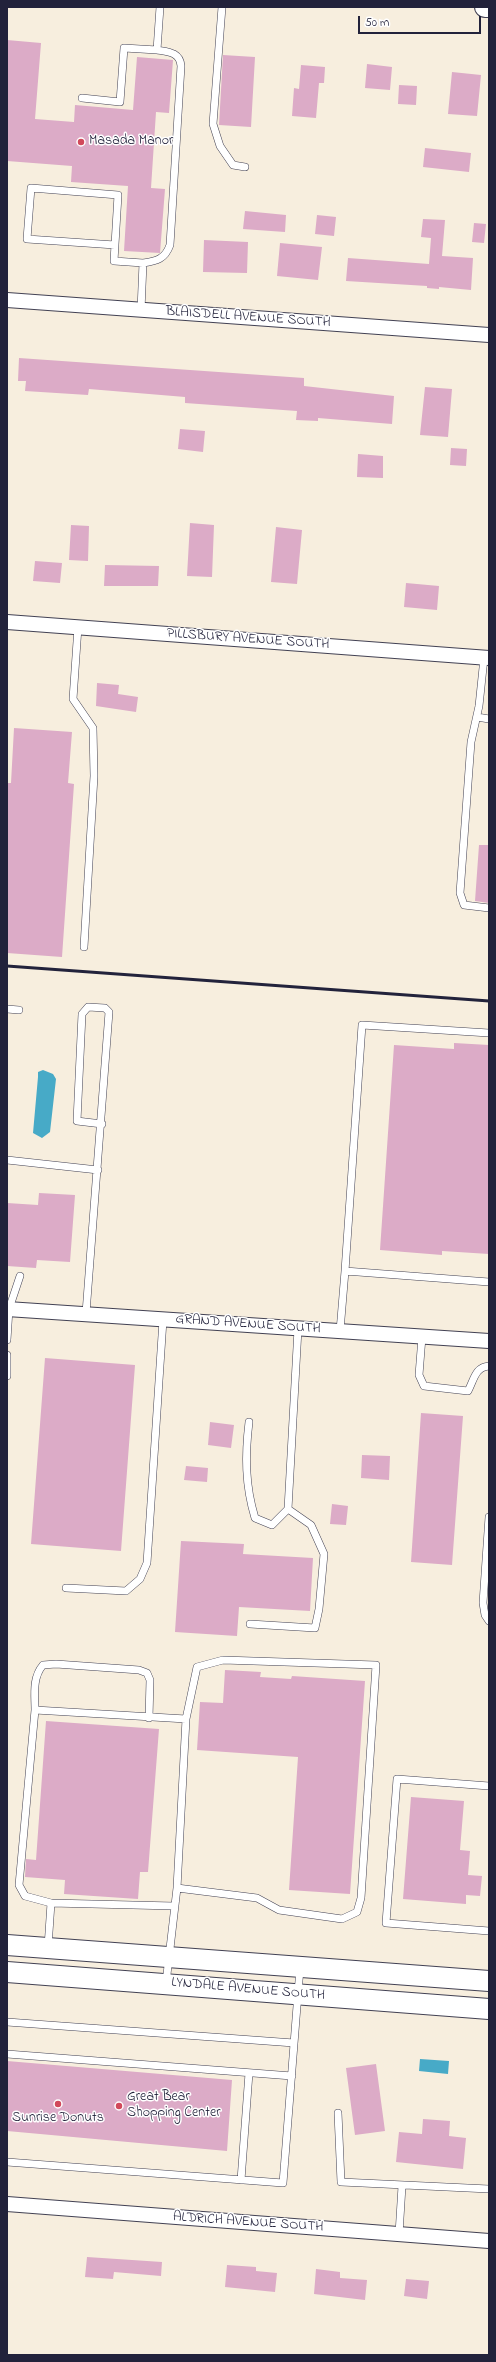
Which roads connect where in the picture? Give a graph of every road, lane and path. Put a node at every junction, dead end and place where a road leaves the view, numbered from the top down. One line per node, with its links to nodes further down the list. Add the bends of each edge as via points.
1 (160, 7): 5 (lane)
2 (222, 7): 7 (lane, via 213,124 220,146 233,166)
3 (485, 7): 4 (main road)
4 (489, 7)
5 (157, 50): 6 (lane, via 124,48 120,102); 9 (lane, via 178,56 181,60 170,245 165,256 158,261)
6 (82, 98)
7 (245, 167)
8 (115, 245): 8 (lane, via 118,195 31,188 27,238); 9 (lane, via 114,261)
9 (143, 263): 11 (lane)
10 (7, 300): 11 (street, BLAISDELL AVENUE SOUTH)
11 (140, 310): 12 (street, BLAISDELL AVENUE SOUTH)
12 (489, 335)
13 (7, 622): 14 (street, PILLSBURY AVENUE SOUTH)
14 (78, 627): 15 (street, PILLSBURY AVENUE SOUTH); 19 (lane, via 73,699 93,728 94,769)
15 (487, 658): 16 (lane)
16 (477, 717): 17 (lane); 18 (lane, via 471,742 460,893 464,906)
17 (489, 718)
18 (489, 908)
19 (84, 947)
20 (7, 1009): 21 (lane)
21 (19, 1010)
22 (489, 1033): 26 (lane, via 362,1025)
23 (102, 1124): 23 (lane, via 77,1121 82,1014 88,1007 105,1008 109,1012); 25 (lane)
24 (7, 1160): 25 (lane)
25 (98, 1170): 30 (lane)
26 (345, 1271): 28 (lane); 33 (lane)
27 (20, 1276): 29 (lane)
28 (489, 1282)
29 (8, 1309): 30 (street, GRAND AVENUE SOUTH); 35 (lane)
30 (86, 1314): 31 (street, GRAND AVENUE SOUTH)
31 (164, 1320): 32 (street, GRAND AVENUE SOUTH); 43 (lane, via 147,1562 140,1579 126,1591)
32 (298, 1329): 33 (street, GRAND AVENUE SOUTH); 41 (lane)
33 (340, 1331): 34 (street, GRAND AVENUE SOUTH)
34 (422, 1337): 36 (street, GRAND AVENUE SOUTH); 38 (lane, via 419,1375 424,1386 468,1391 476,1372 483,1366)
35 (7, 1340)
36 (489, 1341)
37 (7, 1355): 39 (lane)
38 (489, 1366)
39 (7, 1376)
40 (248, 1422): 41 (lane, via 245,1457 249,1498 255,1518 272,1525)
41 (288, 1509): 45 (lane, via 311,1525 324,1554 315,1628)
42 (489, 1517): 44 (lane, via 483,1603)
43 (66, 1588)
44 (489, 1621)
45 (250, 1624)
46 (36, 1710): 47 (lane); 47 (lane, via 35,1683 38,1670 43,1665 56,1664 139,1670 147,1673 150,1680); 51 (lane, via 19,1885 25,1896)
47 (149, 1718): 48 (lane)
48 (186, 1719): 50 (lane); 50 (lane, via 197,1667 223,1660 376,1665 362,1891 357,1912 342,1919 279,1910 257,1898)
49 (489, 1786): 53 (lane, via 398,1779 386,1923)
50 (177, 1888): 52 (lane)
51 (51, 1902): 52 (lane); 55 (lane)
52 (174, 1906): 56 (lane)
53 (489, 1931)
54 (7, 1945): 55 (main road, LYNDALE AVENUE SOUTH)
55 (48, 1948): 56 (main road, LYNDALE AVENUE SOUTH)
56 (168, 1956): 57 (main road, LYNDALE AVENUE SOUTH); 60 (lane)
57 (300, 1966): 59 (main road, LYNDALE AVENUE SOUTH); 61 (lane)
58 (7, 1972): 60 (main road, LYNDALE AVENUE SOUTH)
59 (489, 1981)
60 (166, 1983): 61 (main road, LYNDALE AVENUE SOUTH)
61 (298, 1994): 62 (main road, LYNDALE AVENUE SOUTH); 64 (lane)
62 (489, 2009)
63 (7, 2022): 64 (lane)
64 (294, 2043): 67 (lane)
65 (7, 2054): 66 (lane)
66 (249, 2072): 67 (lane); 70 (lane)
67 (292, 2076): 70 (lane, via 283,2183)
68 (338, 2114): 71 (lane, via 341,2182)
69 (7, 2162): 70 (lane)
70 (241, 2180)
71 (402, 2186): 72 (lane); 74 (lane)
72 (489, 2189)
73 (7, 2204): 74 (street, ALDRICH AVENUE SOUTH)
74 (399, 2234): 75 (street, ALDRICH AVENUE SOUTH)
75 (489, 2241)

